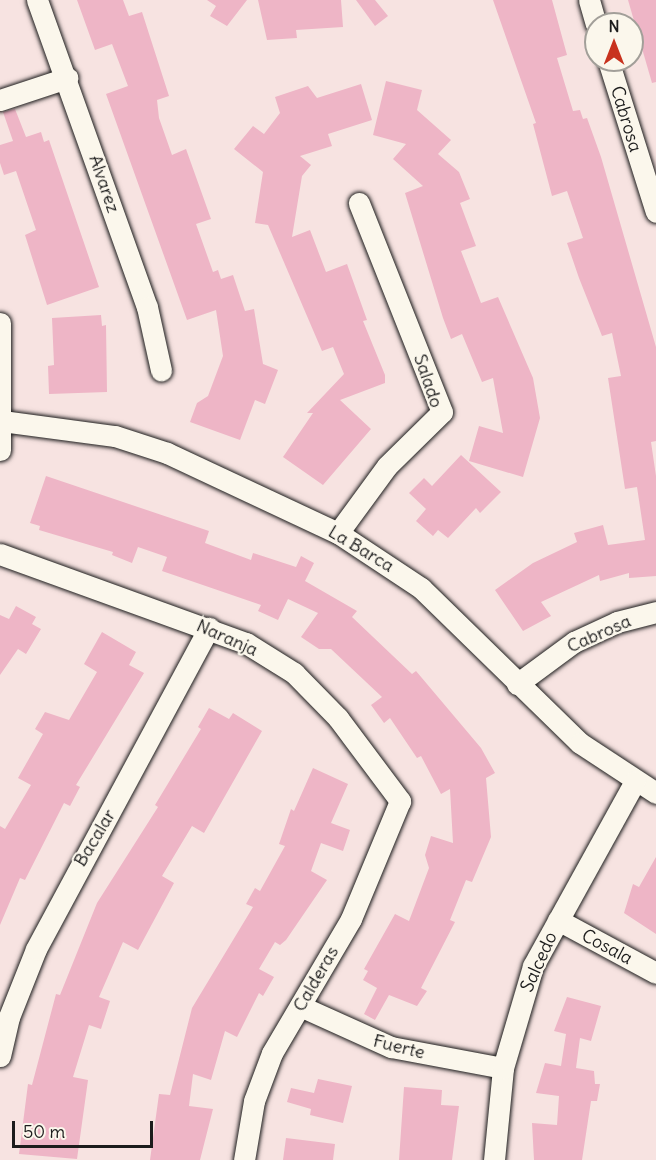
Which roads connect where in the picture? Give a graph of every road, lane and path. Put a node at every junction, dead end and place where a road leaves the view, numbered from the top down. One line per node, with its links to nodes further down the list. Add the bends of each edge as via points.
1 (37, 0): 3 (street, Alvarez)
2 (612, 72): 6 (street, Cabrosa)
3 (67, 78): 4 (street); 8 (street, Alvarez, via 147,307)
4 (0, 100)
5 (359, 203): 11 (street, Salado, via 442,412 387,466)
6 (656, 212)
7 (0, 323): 9 (street)
8 (161, 370)
9 (2, 421): 10 (street); 11 (street, La Barca, via 115,436 167,453)
10 (0, 450)
11 (338, 533): 15 (street, La Barca, via 421,588)
12 (0, 554): 14 (street, Naranja)
13 (656, 612): 15 (street, Cabrosa, via 617,622 574,642)
14 (209, 628): 18 (street, Naranja, via 246,643 294,673 338,718); 22 (street, Bacalar, via 36,949 9,1017)
15 (517, 684): 16 (street, La Barca, via 580,743)
16 (635, 781): 17 (street, La Barca); 19 (street, Salcedo)
17 (656, 793)
18 (400, 801): 21 (street, Calderas, via 351,919)
19 (558, 920): 20 (street, Cosala); 23 (street, Salcedo, via 533,966)
20 (656, 973)
21 (300, 1006): 23 (street, Fuerte, via 391,1047); 24 (street, Calderas, via 272,1053 254,1101)
22 (0, 1056)
23 (503, 1068): 25 (street, Salcedo)
24 (244, 1160)
25 (494, 1160)

